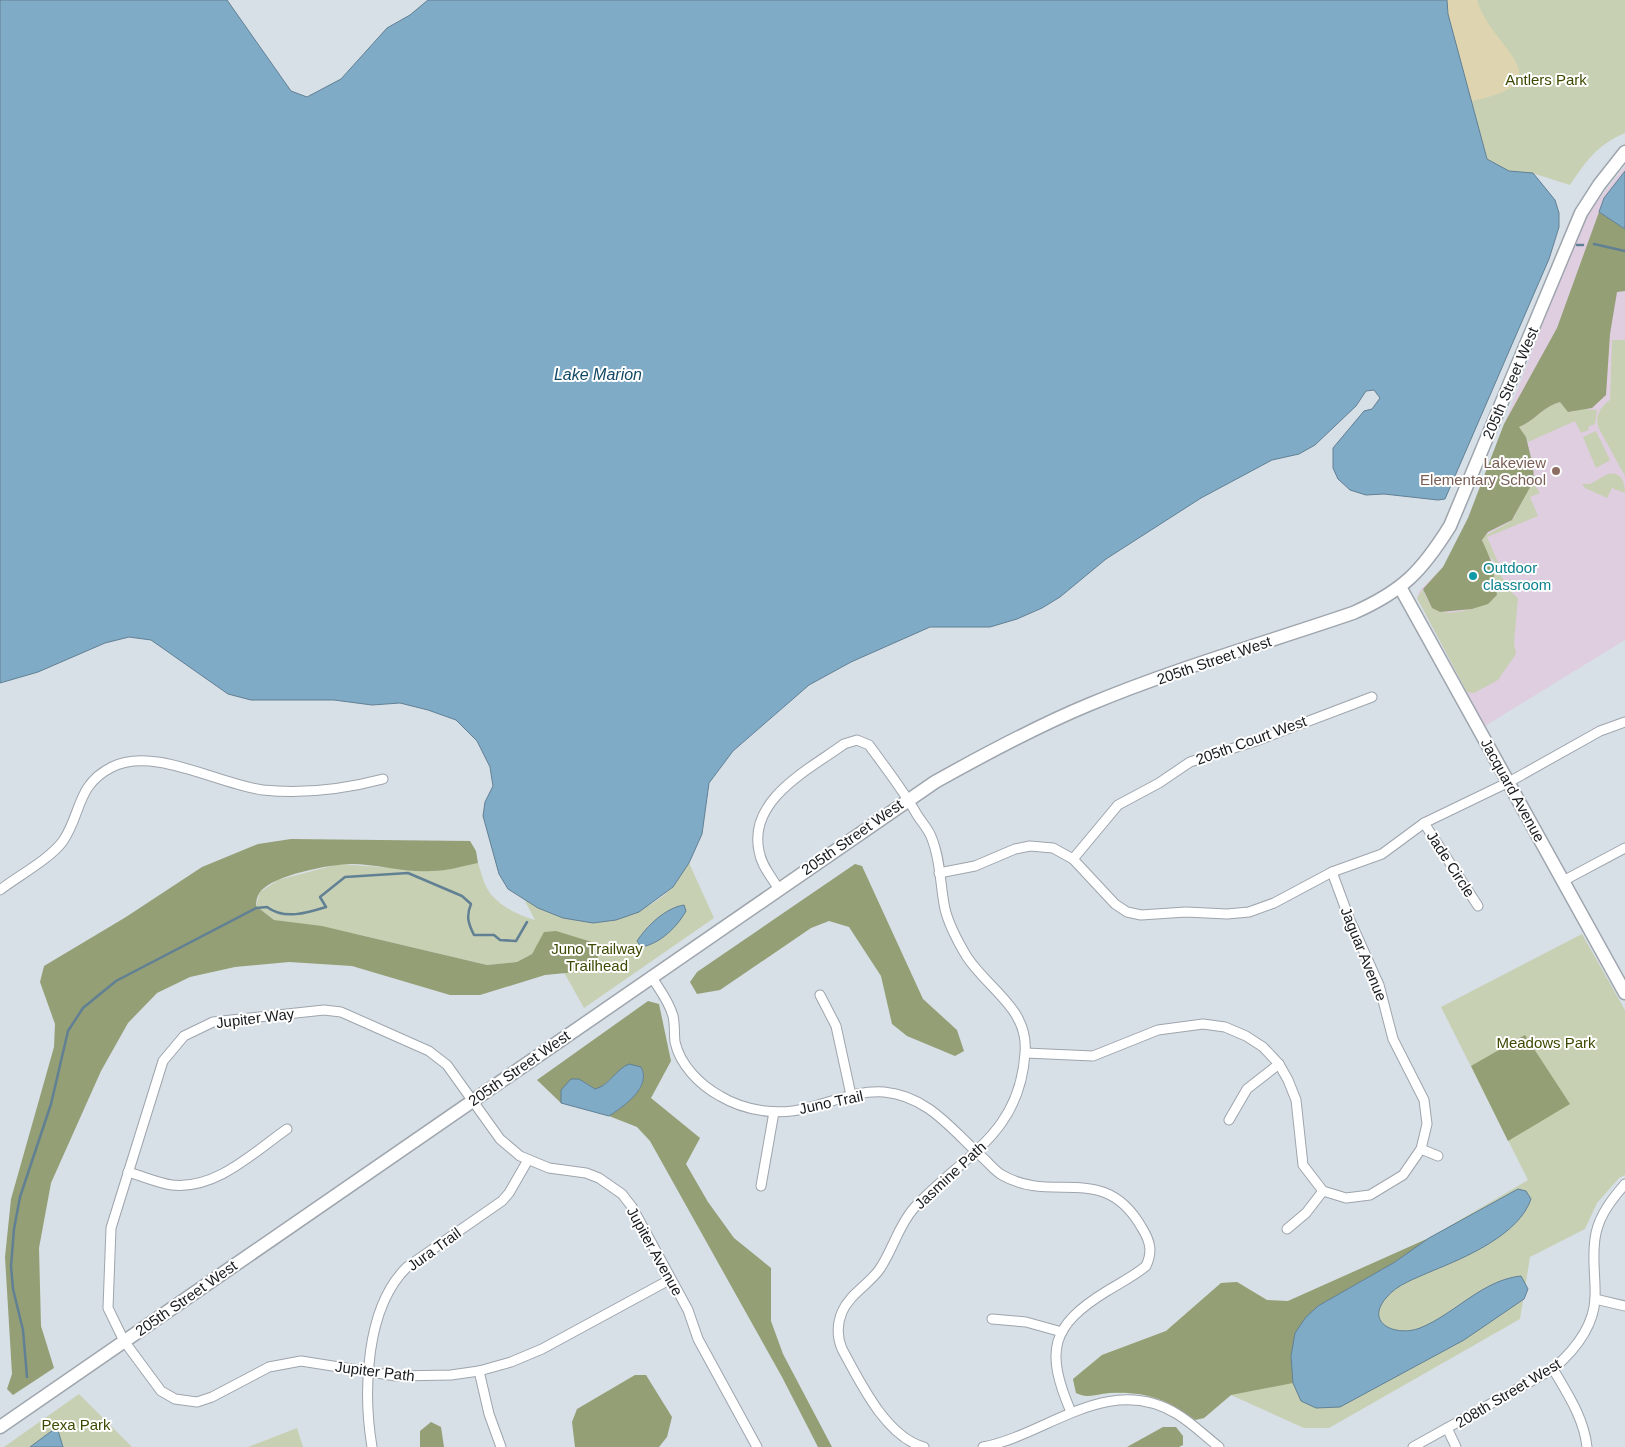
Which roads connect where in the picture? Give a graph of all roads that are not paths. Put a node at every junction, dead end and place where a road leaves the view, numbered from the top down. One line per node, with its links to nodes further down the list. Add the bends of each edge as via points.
1 (1625, 152): 2 (street, 205th Street West, via 1581,213 1450,526 1430,558)
2 (1400, 587): 6 (street, Jacquard Avenue); 7 (street, 205th Street West, via 1353,613 1089,705 1001,746)
3 (1372, 697): 10 (street, 205th Court West, via 1190,762 1118,805)
4 (1625, 722): 6 (street, via 1600,731)
5 (383, 779): 15 (street, via 346,787 266,790 230,784 161,762 123,762 101,774 84,792 62,842)
6 (1508, 782): 8 (street); 13 (street, Jacquard Avenue)
7 (907, 799): 12 (street, Jasmine Path, via 932,837); 14 (street, 205th Street West); 14 (street, Jasmine Path, via 869,745 856,740 844,744 779,792 763,814 758,832 759,851 764,867)
8 (1424, 823): 11 (street, via 1382,854); 16 (street, Jade Circle)
9 (1625, 848): 13 (street)
10 (1073, 859): 11 (street, via 1115,904 1127,912 1141,915 1249,912 1274,903); 12 (street, via 1053,848 1030,846 975,866)
11 (1332, 872): 27 (street, Jaguar Avenue, via 1379,985 1393,1039 1424,1100 1427,1124)
12 (939, 873): 20 (street, Jasmine Path, via 956,939 977,971 1016,1011 1024,1032)
13 (1563, 881): 18 (street, Jacquard Avenue)
14 (778, 888): 17 (street, 205th Street West)
15 (0, 890)
16 (1478, 906)
17 (651, 976): 23 (street, 205th Street West); 24 (street, Juno Trail, via 669,1005 680,1055 694,1076 719,1096 736,1104)
18 (1625, 993)
19 (820, 995): 22 (street, via 836,1026)
20 (1026, 1053): 21 (street, via 1093,1056 1158,1030 1203,1024 1246,1036); 28 (street, Jasmine Path, via 1011,1106 996,1131)
21 (1279, 1064): 25 (street, via 1247,1089); 34 (street, via 1296,1100 1303,1165)
22 (851, 1095): 24 (street, Juno Trail, via 805,1109); 28 (street, Juno Trail, via 884,1092 918,1101 942,1117)
23 (472, 1100): 30 (street, Jupiter Avenue, via 500,1139); 31 (street, Jupiter Way, via 447,1065 429,1051 341,1012 324,1010 214,1022 184,1036 163,1061); 41 (street, 205th Street West)
24 (774, 1112): 33 (street)
25 (1229, 1120)
26 (288, 1129): 31 (street, via 221,1175 201,1184 172,1185)
27 (1421, 1150): 29 (street); 34 (street, Jaguar Avenue, via 1403,1175 1370,1195 1346,1198)
28 (977, 1152): 40 (street, Juno Trail, via 1001,1174 1028,1186 1083,1186 1111,1195 1130,1211 1147,1237 1151,1252 1146,1266 1080,1308); 51 (street, Jasmine Path, via 910,1213 883,1264 845,1306 839,1321 842,1349 882,1416 902,1438)
29 (1438, 1156)
30 (528, 1160): 36 (street, Jupiter Avenue, via 549,1168 586,1173 611,1185 632,1207); 44 (street, Jura Trail, via 502,1201 415,1261 394,1281 378,1314)
31 (128, 1172): 41 (street, Jupiter Way, via 111,1228 109,1247 108,1308)
32 (1625, 1184): 37 (street, 208th Street West, via 1608,1204 1596,1231 1593,1253)
33 (762, 1186)
34 (1323, 1191): 35 (street, via 1306,1213)
35 (1287, 1229)
36 (671, 1279): 43 (street, Jupiter Path, via 542,1349); 50 (street, Jupiter Avenue, via 688,1310 698,1340)
37 (1595, 1299): 38 (street); 42 (street, 208th Street West, via 1582,1339)
38 (1625, 1306)
39 (992, 1319): 40 (street, via 1026,1322)
40 (1062, 1332): 45 (street, via 1056,1368)
41 (124, 1341): 44 (street, Jupiter Path, via 161,1391 189,1402 204,1400 254,1374 285,1363 317,1363); 46 (street, 205th Street West)
42 (1554, 1369): 47 (street, 208th Street West); 56 (street, via 1578,1415)
43 (479, 1371): 44 (street, Jupiter Path, via 423,1377); 49 (street)
44 (369, 1373): 48 (street, Jura Trail)
45 (1072, 1412): 52 (street); 53 (street, via 1108,1401 1155,1405 1177,1414)
46 (0, 1427)
47 (1447, 1428): 54 (street, 208th Street West); 55 (street)
48 (372, 1447)
49 (501, 1447)
50 (757, 1447)
51 (924, 1447)
52 (983, 1447)
53 (1219, 1447)
54 (1413, 1447)
55 (1456, 1447)
56 (1587, 1447)

